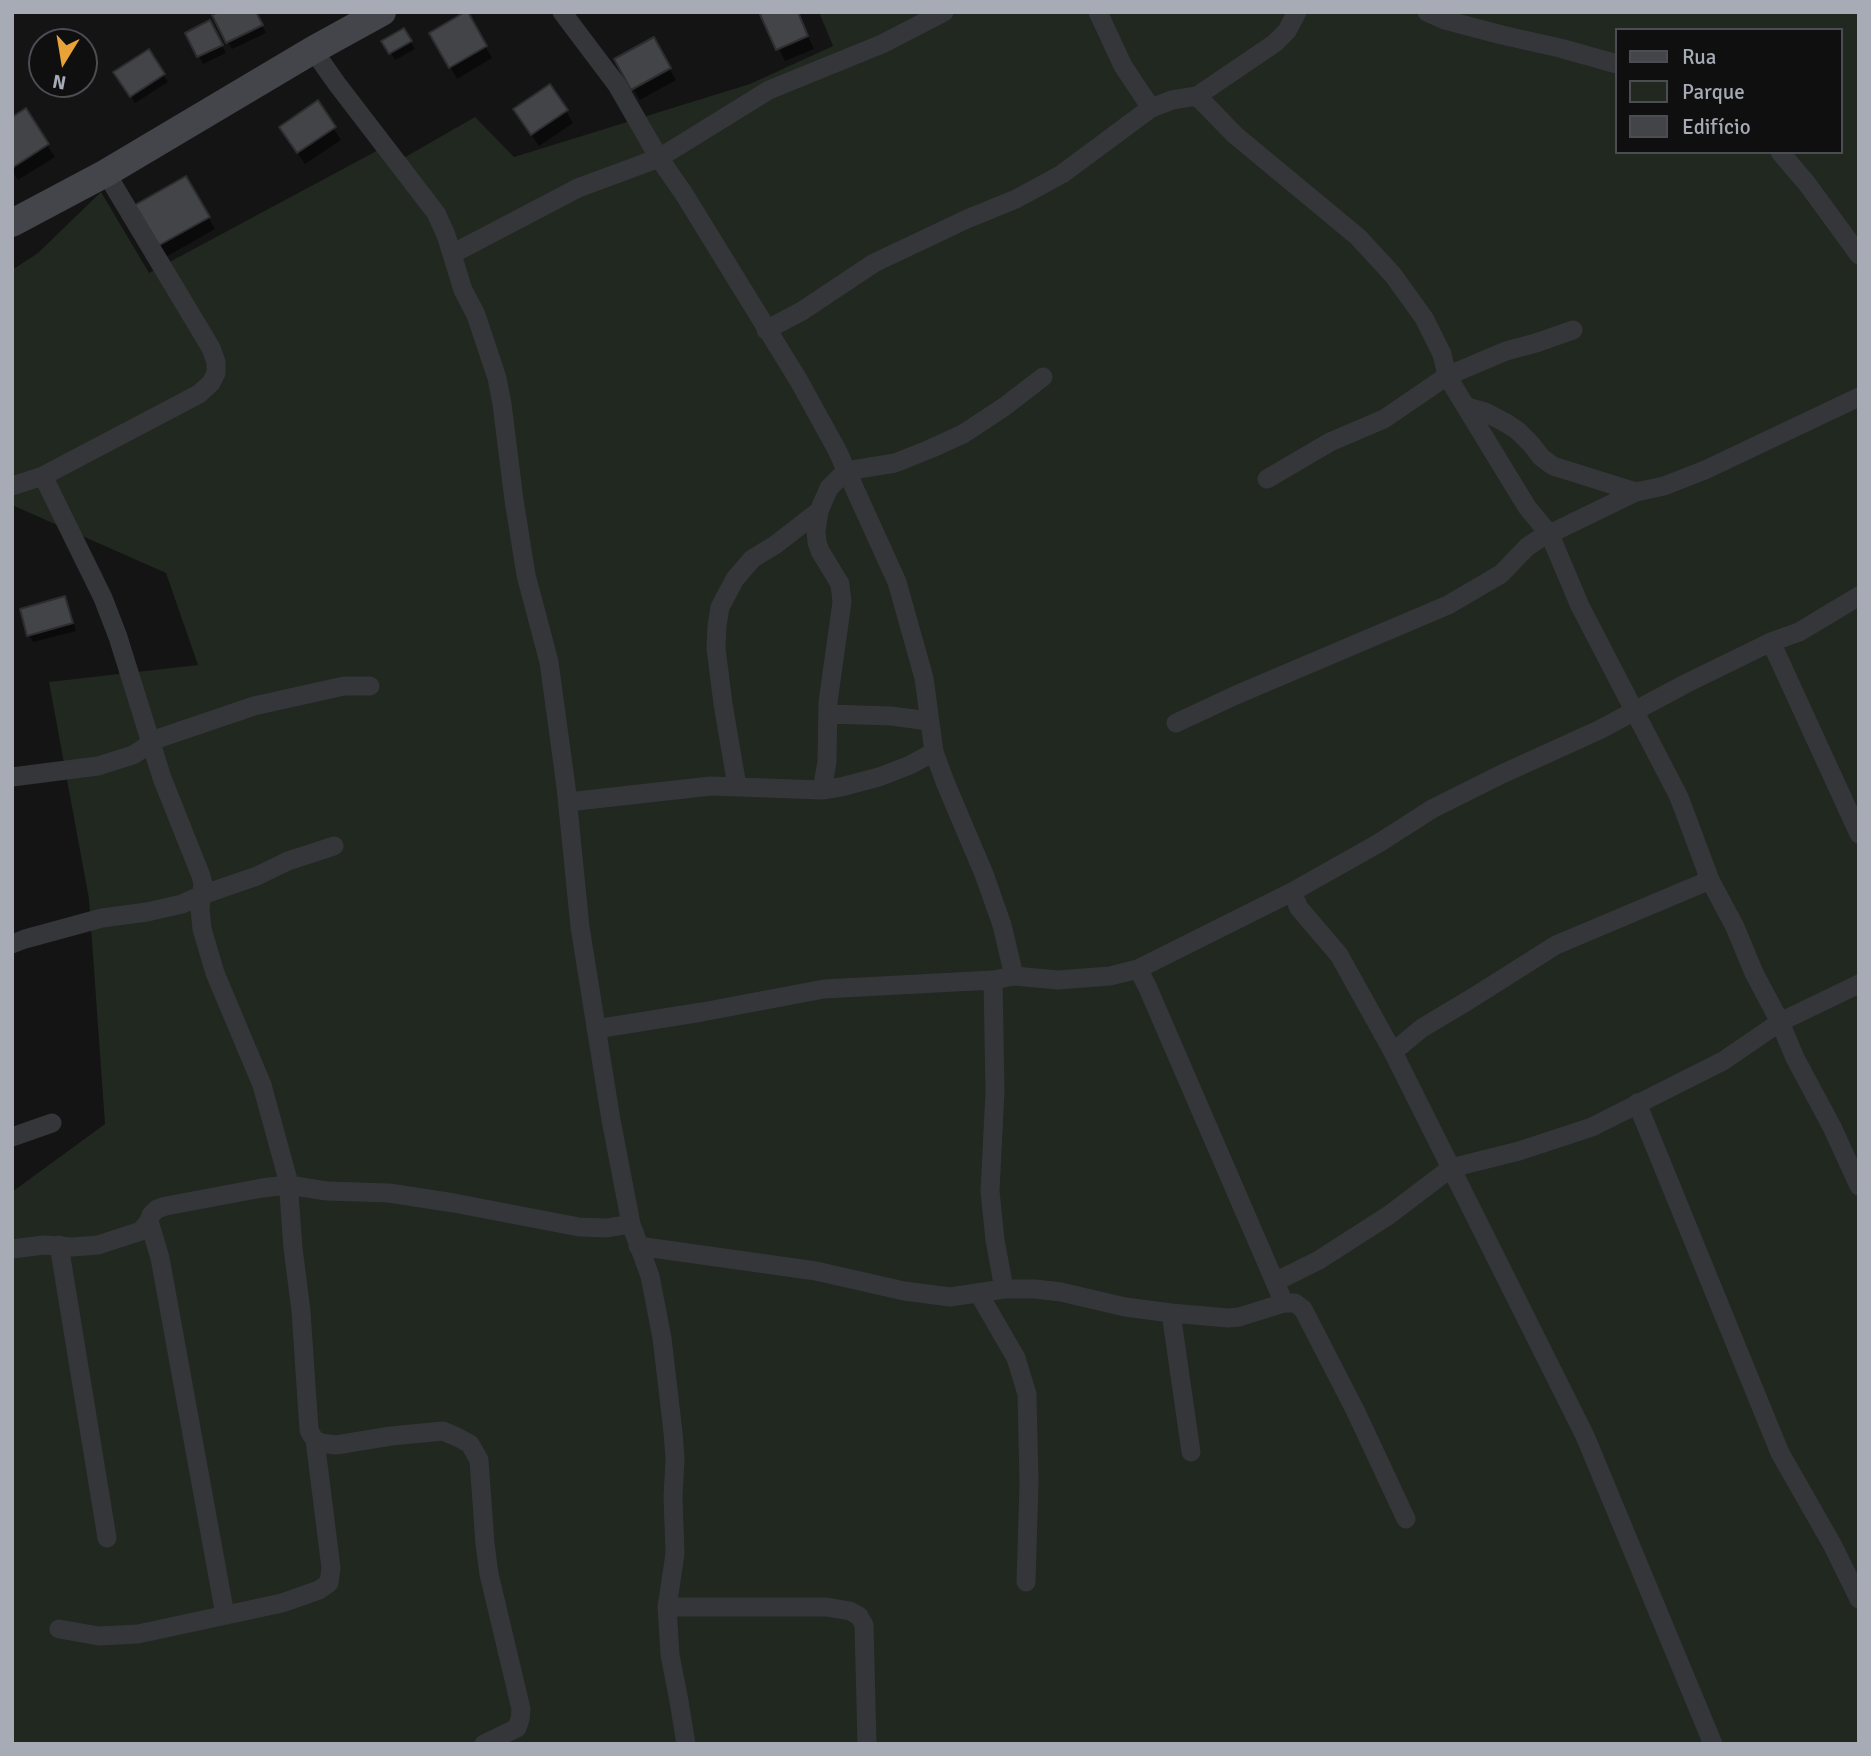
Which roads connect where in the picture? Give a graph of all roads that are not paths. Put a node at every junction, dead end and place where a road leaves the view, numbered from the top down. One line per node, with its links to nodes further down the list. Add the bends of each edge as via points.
1 (382, 12): 7 (main road)
2 (562, 12): 12 (street, via 617,85)
3 (944, 12): 12 (street, via 882,44 769,90)
4 (1098, 12): 10 (street, via 1123,66)
5 (1297, 12): 9 (street, via 1275,43)
6 (1442, 15): 8 (street)
7 (313, 50): 13 (main road); 15 (street, via 436,214)
8 (1616, 64)
9 (1197, 96): 10 (street); 19 (street, via 1235,135 1358,237 1393,275 1424,318 1443,354)
10 (1151, 108): 17 (street, via 1062,174 874,263)
11 (1782, 154): 16 (street)
12 (659, 158): 15 (street, via 578,188); 17 (street)
13 (106, 173): 14 (main road); 24 (street, via 211,348 216,373 199,394)
14 (12, 223)
15 (452, 254): 42 (street, via 499,391 526,575 549,662)
16 (1859, 255)
17 (766, 330): 23 (street, via 799,381)
18 (1573, 330): 19 (street)
19 (1447, 376): 22 (street); 25 (street, via 1384,419)
20 (1043, 377): 23 (street, via 963,434 895,463)
21 (1859, 397): 27 (street, via 1704,470)
22 (1467, 407): 27 (street, via 1518,431 1553,466); 29 (street, via 1502,469)
23 (846, 471): 28 (street, via 829,488); 35 (street, via 897,582 924,678)
24 (43, 476): 26 (street); 37 (street, via 103,598)
25 (1267, 479)
26 (12, 486)
27 (1636, 492): 29 (street)
28 (820, 510): 34 (street, via 817,542 842,593); 40 (street, via 752,559 720,607 716,648)
29 (1550, 535): 33 (street, via 1580,606); 36 (street, via 1527,547 1501,574 1448,605)
30 (1859, 596): 31 (street, via 1799,632)
31 (1771, 642): 33 (street); 43 (street)
32 (370, 686): 37 (street, via 344,686 254,706)
33 (1634, 711): 45 (street, via 1679,797); 46 (street, via 1432,809)
34 (828, 714): 35 (street); 41 (street)
35 (929, 721): 38 (street)
36 (1176, 723)
37 (151, 741): 39 (street, via 133,755 99,765); 47 (street, via 201,876)
38 (934, 752): 41 (street, via 879,777); 50 (street, via 984,874)
39 (12, 777)
40 (737, 786): 41 (street); 42 (street)
41 (822, 790)
42 (568, 802): 54 (street)
43 (1859, 834)
44 (334, 846): 47 (street)
45 (1710, 880): 53 (street); 55 (street, via 1556,945 1422,1028)
46 (1292, 892): 49 (street); 55 (street, via 1299,908 1339,955)
47 (202, 895): 48 (street, via 182,904 102,918); 60 (street, via 202,929 215,973 262,1085)
48 (12, 944)
49 (1138, 969): 50 (street, via 1058,980); 67 (street)
50 (1014, 976): 51 (street)
51 (993, 980): 54 (street, via 824,989); 68 (street, via 995,1092 990,1191)
52 (1859, 984): 53 (street)
53 (1780, 1022): 56 (street, via 1723,1061); 61 (street)
54 (596, 1029): 63 (street)
55 (1393, 1052): 59 (street)
56 (1637, 1103): 59 (street, via 1592,1127); 77 (street, via 1780,1453)
57 (52, 1123): 58 (street)
58 (12, 1138)
59 (1451, 1168): 67 (street, via 1389,1215); 84 (street, via 1584,1436)
60 (288, 1185): 62 (street, via 166,1206 157,1209); 63 (street, via 402,1195 579,1227); 72 (street, via 309,1430)
61 (1859, 1186)
62 (149, 1221): 64 (street, via 141,1231 98,1245); 79 (street, via 160,1258)
63 (631, 1224): 65 (street)
64 (59, 1245): 66 (street); 75 (street)
65 (638, 1246): 69 (street, via 816,1271 950,1297); 78 (street, via 650,1276 662,1338 673,1432 675,1554)
66 (12, 1249)
67 (1275, 1282): 70 (street)
68 (1004, 1289): 69 (street); 71 (street, via 1061,1292)
69 (979, 1294): 76 (street, via 1016,1358 1027,1394)
70 (1284, 1303): 71 (street, via 1228,1318); 74 (street, via 1303,1309)
71 (1171, 1313): 73 (street)
72 (314, 1440): 79 (street, via 331,1568 329,1583 282,1603); 81 (street, via 336,1445 443,1431 470,1444 479,1460 488,1564 521,1709 516,1728)
73 (1191, 1452)
74 (1406, 1519)
75 (107, 1538)
76 (1026, 1582)
77 (1859, 1599)
78 (667, 1607): 82 (street); 83 (street, via 826,1606 859,1616 864,1625)
79 (225, 1615): 80 (street, via 138,1634 99,1636)
80 (59, 1629)
81 (484, 1744)
82 (685, 1744)
83 (867, 1744)
84 (1713, 1744)

